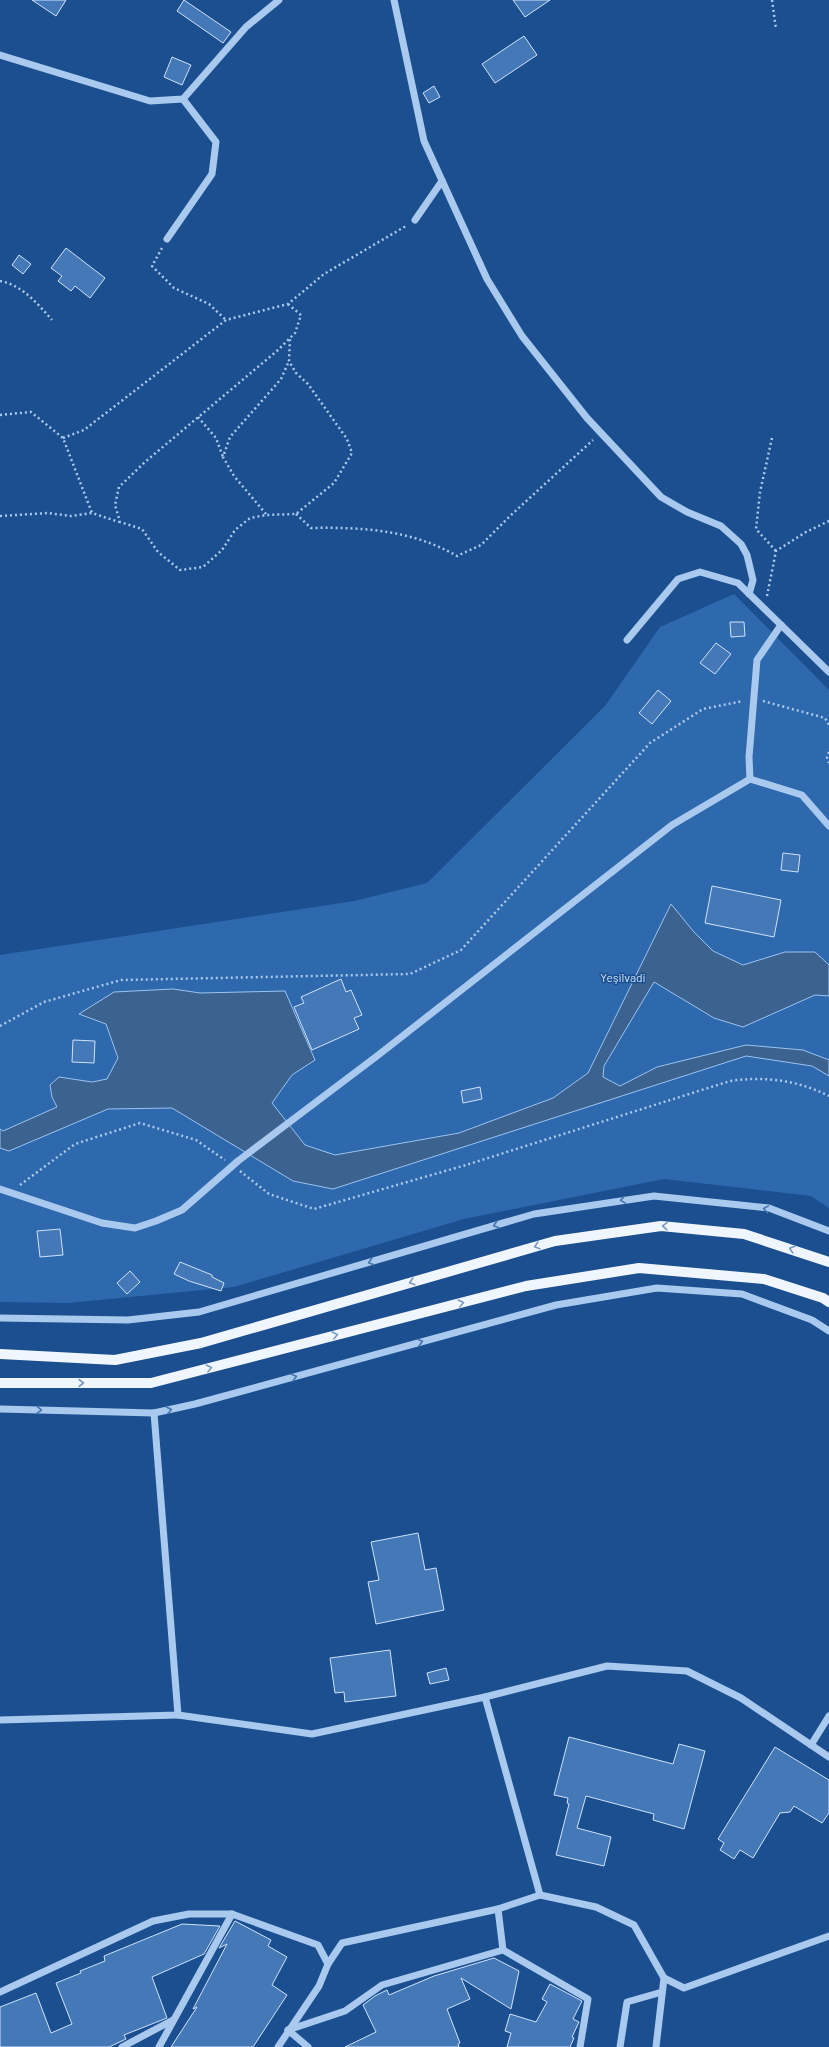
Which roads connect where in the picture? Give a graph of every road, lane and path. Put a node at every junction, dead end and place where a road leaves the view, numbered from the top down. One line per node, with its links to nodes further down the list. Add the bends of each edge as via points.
1 (279, 0): 6 (street, via 246,27)
2 (394, 0): 7 (street, via 424,141)
3 (772, 0): 4 (path)
4 (776, 29)
5 (0, 54): 6 (street, via 150,101)
6 (183, 99): 9 (street, via 216,142 212,174)
7 (442, 181): 8 (street); 18 (street, via 487,279 522,336)
8 (415, 220): 11 (path, via 324,274)
9 (167, 239): 13 (path, via 152,266 174,288 209,304)
10 (0, 281): 12 (path, via 12,283 28,295)
11 (288, 304): 13 (path); 14 (path, via 301,315 295,333)
12 (52, 320)
13 (226, 320): 19 (path, via 84,430)
14 (290, 338): 15 (path); 17 (path)
15 (289, 361): 21 (path, via 281,379 230,437); 23 (path, via 347,439 352,453 334,483)
16 (0, 415): 19 (path, via 31,412)
17 (198, 417): 21 (path, via 216,438); 27 (path, via 119,487 115,505)
18 (602, 433): 23 (path, via 481,545 458,556 439,545 395,532 354,527 312,528); 29 (street, via 661,497 687,512 722,526 740,544 747,555 753,580)
19 (63, 438): 22 (path)
20 (772, 438): 28 (path, via 760,492 756,530)
21 (223, 457): 24 (path, via 234,476)
22 (92, 513): 25 (path, via 71,516 48,512); 27 (path)
23 (296, 514): 24 (path)
24 (266, 515): 27 (path, via 250,518 235,530 222,550 203,567 180,570 158,552 142,529)
25 (0, 516)
26 (829, 521): 28 (path)
27 (120, 522)
28 (776, 551): 30 (path)
29 (749, 594): 30 (street); 32 (street, via 738,583 700,572 678,579)
30 (765, 610): 31 (street)
31 (781, 625): 33 (street); 34 (street, via 758,660)
32 (627, 640)
33 (829, 672)
34 (754, 698): 35 (path, via 825,718); 38 (street, via 749,757); 40 (path, via 704,709 650,743 461,950 410,974 121,980 44,1002)
35 (829, 724)
36 (829, 752): 37 (path)
37 (829, 763)
38 (750, 779): 39 (street, via 802,795); 42 (street, via 672,826)
39 (829, 826)
40 (0, 1026)
41 (829, 1096): 42 (path, via 798,1083 781,1080 753,1078 730,1081 466,1165 314,1209 269,1194)
42 (235, 1163): 44 (street, via 182,1210 135,1228 102,1223); 44 (path, via 196,1140 140,1123 75,1144)
43 (0, 1189): 44 (street)
44 (10, 1192)
45 (829, 1231): 48 (street, one-way to 48, via 769,1208 654,1196 534,1214 199,1312 128,1320)
46 (829, 1262): 50 (main road, one-way to 50, via 744,1234 661,1226 554,1241 201,1344 115,1360)
47 (829, 1302): 51 (main road, one-way to 47, via 151,1383 526,1286 639,1268 764,1279)
48 (0, 1318)
49 (829, 1331): 53 (street, one-way to 49, via 556,1305 657,1288 742,1294 812,1320)
50 (0, 1354)
51 (0, 1384)
52 (0, 1409): 53 (street, one-way to 53)
53 (154, 1413): 55 (street)
54 (485, 1697): 55 (street, via 312,1734); 58 (street, via 606,1666 687,1671 741,1698); 60 (street)
55 (178, 1715): 57 (street)
56 (829, 1716): 58 (street)
57 (0, 1720)
58 (811, 1745): 59 (street)
59 (829, 1757)
60 (540, 1895): 61 (street); 66 (street, via 596,1907 634,1925)
61 (498, 1909): 64 (street); 65 (street, via 342,1943)
62 (232, 1914): 65 (street, via 318,1946); 67 (street, via 189,1914 153,1921); 69 (street)
63 (829, 1936): 66 (street, via 684,1988)
64 (503, 1950): 70 (street, via 382,1985 345,2011); 75 (street, via 588,1999)
65 (328, 1964): 70 (street, via 319,1986)
66 (664, 1978): 68 (street)
67 (0, 1992)
68 (662, 1992): 76 (street, via 627,2002); 77 (street)
69 (173, 2020): 71 (street); 72 (street)
70 (288, 2030): 73 (street); 74 (street)
71 (122, 2047)
72 (159, 2047)
73 (278, 2047)
74 (308, 2047)
75 (580, 2047)
76 (620, 2047)
77 (656, 2047)

